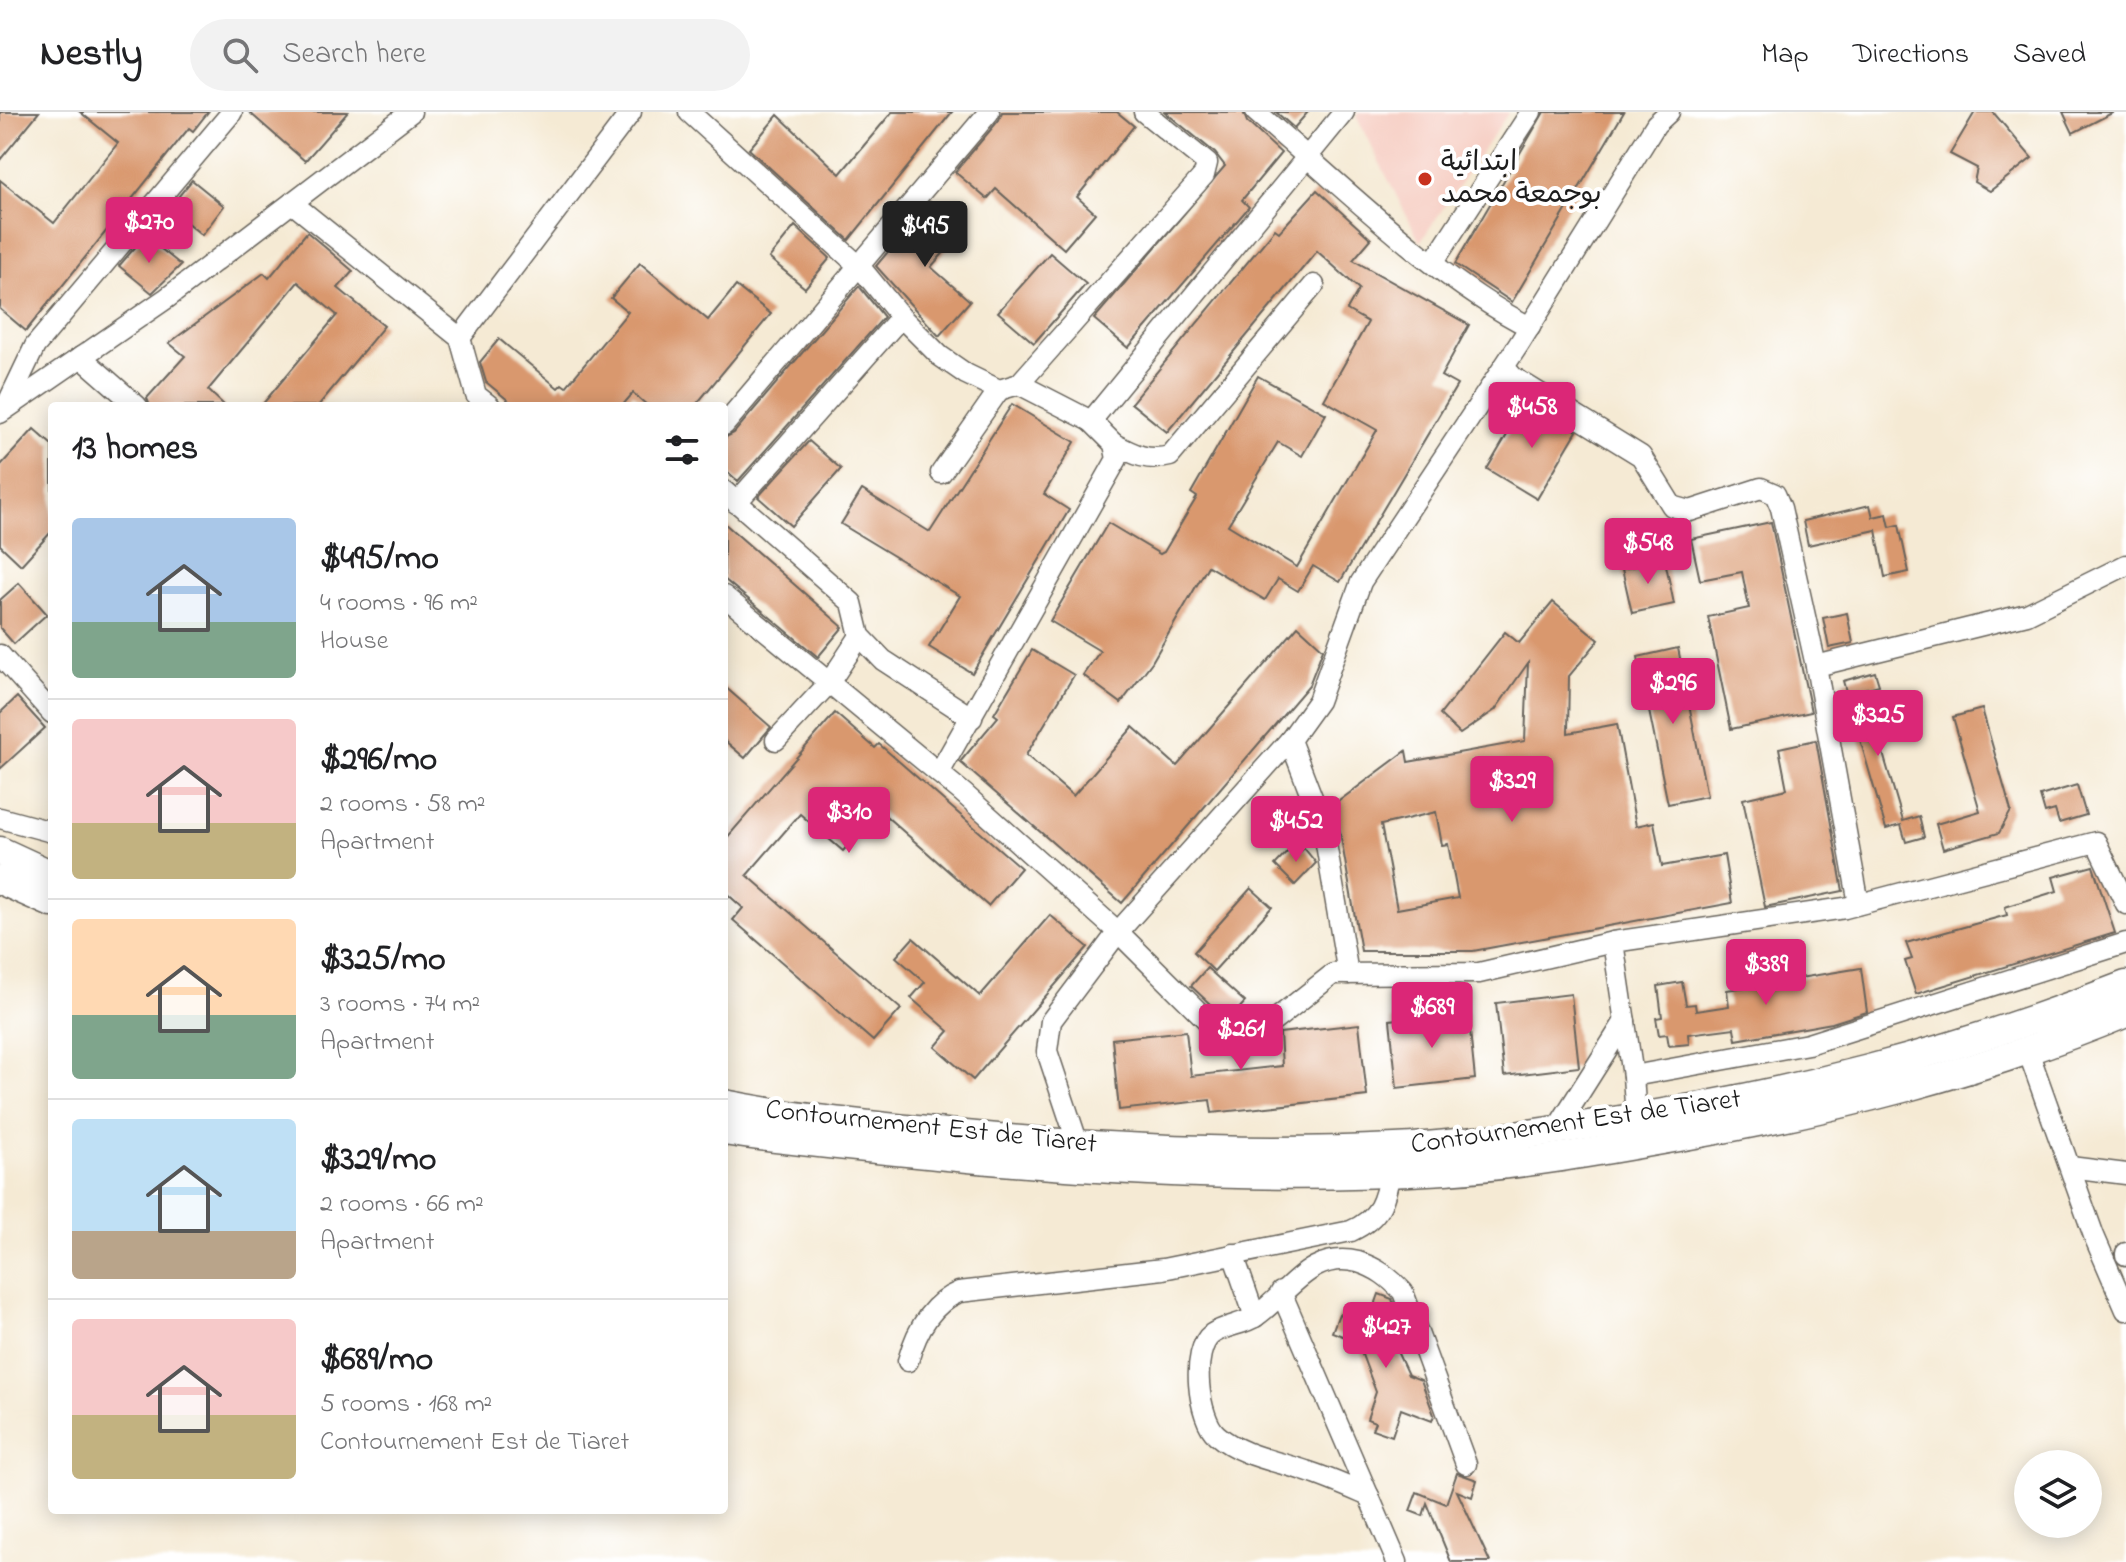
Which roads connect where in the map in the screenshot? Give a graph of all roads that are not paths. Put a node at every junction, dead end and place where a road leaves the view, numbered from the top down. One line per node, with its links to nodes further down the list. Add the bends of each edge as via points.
1 (232, 112): 25 (street, via 35,346)
2 (411, 112): 12 (street)
3 (631, 112): 18 (street)
4 (689, 112): 14 (street)
5 (989, 112): 14 (street)
6 (1144, 112): 21 (street, via 1207,163 1204,175)
7 (1256, 112): 11 (street)
8 (1344, 112): 11 (street)
9 (1531, 112): 13 (street)
10 (1669, 112): 17 (street, via 1656,124)
11 (1308, 156): 13 (street); 27 (street)
12 (292, 203): 18 (street); 19 (street)
13 (1434, 261): 17 (street, via 1499,311)
14 (860, 267): 16 (street); 26 (street)
15 (1314, 285): 28 (street, via 1170,456 1139,457)
16 (901, 317): 22 (street, via 940,356); 30 (street)
17 (1530, 327): 20 (street)
18 (460, 338): 24 (street, via 476,395)
19 (81, 357): 23 (street); 25 (street)
20 (1504, 367): 35 (street, via 1641,456 1672,506 1690,511 1761,488 1775,494); 40 (street, via 1361,582 1318,701)
21 (1019, 384): 22 (street); 27 (street)
22 (999, 390): 29 (street)
23 (132, 402)
24 (485, 402)
25 (2, 412)
26 (728, 420)
27 (1091, 421): 28 (street)
28 (1114, 444): 38 (street, via 1117,459)
29 (941, 473)
30 (730, 497): 33 (street, via 852,603)
31 (2126, 565): 35 (street, via 2027,614)
32 (728, 599): 36 (street)
33 (860, 636): 36 (street); 38 (street, via 883,660)
34 (0, 655): 37 (street)
35 (1816, 666): 49 (street)
36 (829, 683): 39 (street); 41 (street)
37 (48, 709)
38 (972, 718): 41 (street)
39 (776, 740)
40 (1290, 740): 50 (street); 53 (street, via 1323,826)
41 (939, 773): 50 (street)
42 (0, 818): 43 (street)
43 (48, 831)
44 (0, 851): 45 (highway)
45 (48, 873)
46 (0, 880): 48 (highway)
47 (2125, 900): 49 (street, via 2096,842)
48 (48, 901)
49 (1859, 904): 51 (street)
50 (1118, 932): 53 (street, via 1237,1050 1333,974); 63 (street, via 1051,1021 1047,1051)
51 (1613, 942): 53 (street, via 1479,973); 56 (street)
52 (2126, 943): 58 (street, via 1808,1044)
53 (1348, 974)
54 (2126, 985): 60 (highway, Contournement Est de Tiaret, via 2009,1029 1864,1073)
55 (2126, 1013): 57 (highway, Contournement Est de Tiaret)
56 (1625, 1021): 58 (street); 61 (street)
57 (2028, 1051): 64 (street); 65 (highway, Contournement Est de Tiaret, via 1856,1103 1736,1127 1544,1160)
58 (1633, 1076): 60 (street)
59 (728, 1105): 63 (highway, Contournement Est de Tiaret, via 813,1121)
60 (1636, 1118): 61 (highway, Contournement Est de Tiaret)
61 (1556, 1130): 63 (highway, Contournement Est de Tiaret, via 1398,1148)
62 (728, 1132): 65 (highway, Contournement Est de Tiaret, via 1042,1166 1254,1175)
63 (1078, 1144)
64 (2070, 1167): 66 (street); 69 (street)
65 (1390, 1171): 67 (street, via 1385,1198 1369,1222 1351,1231)
66 (2126, 1174)
67 (1233, 1254): 70 (street); 71 (street, via 1163,1269 959,1292 944,1298 928,1316)
68 (1281, 1292): 70 (street); 72 (street, via 1330,1260 1368,1265 1388,1275 1403,1292); 73 (street)
69 (2126, 1310)
70 (1255, 1317): 73 (street, via 1210,1335 1200,1348 1206,1421 1214,1433 1246,1452)
71 (908, 1361)
72 (1466, 1464)
73 (1369, 1496): 74 (street)
74 (1397, 1562)

